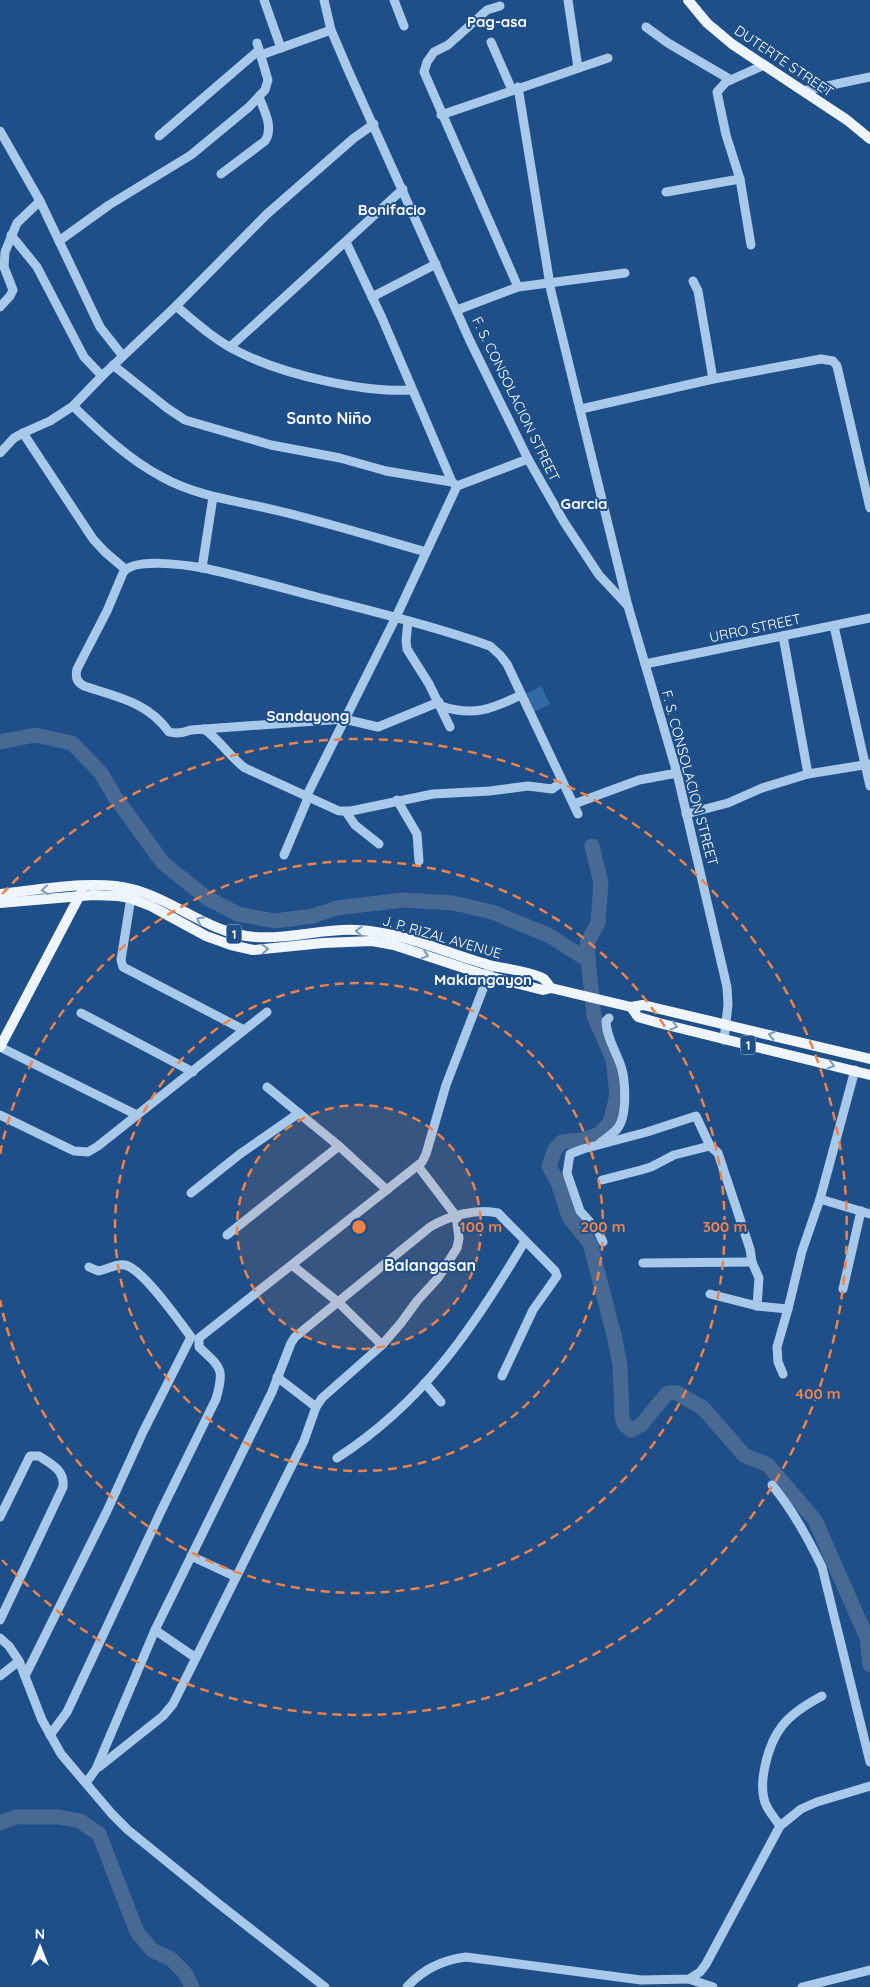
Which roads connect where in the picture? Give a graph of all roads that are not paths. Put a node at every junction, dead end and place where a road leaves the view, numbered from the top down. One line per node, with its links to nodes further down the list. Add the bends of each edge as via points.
1 (264, 0): 11 (street)
2 (324, 0): 9 (street, F. S. CONSOLACION STREET)
3 (394, 0): 7 (street)
4 (568, 0): 15 (street)
5 (688, 0): 14 (main road, DUTERTE STREET, via 707,23)
6 (500, 6): 21 (street, via 487,10 448,45 434,52 424,66 425,77)
7 (404, 26)
8 (646, 27): 17 (street)
9 (331, 30): 11 (street); 22 (street, F. S. CONSOLACION STREET)
10 (492, 42): 18 (street)
11 (281, 48): 12 (street)
12 (259, 50): 20 (street, via 268,80); 24 (street)
13 (608, 58): 15 (street)
14 (764, 65): 17 (street); 19 (main road, DUTERTE STREET)
15 (578, 68): 18 (street)
16 (870, 78): 19 (street)
17 (731, 80): 27 (street, via 717,92)
18 (515, 88): 21 (street); 38 (street)
19 (804, 91): 25 (main road, DUTERTE STREET)
20 (259, 97): 26 (street, via 268,125 267,137); 32 (street, via 191,155 109,205)
21 (441, 114): 39 (street)
22 (374, 124): 28 (street, F. S. CONSOLACION STREET); 42 (street, via 267,214)
23 (0, 131): 30 (street)
24 (159, 136)
25 (870, 138)
26 (221, 174)
27 (740, 179): 29 (street); 34 (street)
28 (402, 189): 33 (street); 35 (street, F. S. CONSOLACION STREET)
29 (666, 192)
30 (40, 201): 31 (street, via 19,219); 32 (street)
31 (12, 235): 41 (street, via 5,252 4,267 13,290); 47 (street, via 37,266 84,357)
32 (58, 241): 45 (street, via 100,327)
33 (346, 242): 40 (street); 44 (street)
34 (751, 245)
35 (436, 264): 40 (street); 43 (street, F. S. CONSOLACION STREET)
36 (625, 273): 38 (street)
37 (693, 281): 48 (street, via 698,291)
38 (551, 282): 39 (street); 51 (street)
39 (518, 287): 43 (street)
40 (372, 297): 49 (street)
41 (0, 306)
42 (176, 306): 44 (street); 45 (street)
43 (457, 310): 54 (street, F. S. CONSOLACION STREET)
44 (230, 347): 49 (street, via 296,373 379,390)
45 (122, 355): 46 (street)
46 (113, 365): 47 (street); 55 (street, via 185,420 271,445)
47 (102, 376): 50 (street)
48 (713, 379): 51 (street); 57 (street, via 821,359 833,361 837,366)
49 (412, 390): 55 (street)
50 (73, 406): 52 (street); 56 (street, via 116,447 143,467 185,489)
51 (582, 409): 61 (street)
52 (23, 432): 53 (street); 60 (street, via 93,538)
53 (0, 454)
54 (528, 459): 55 (street); 61 (street, F. S. CONSOLACION STREET, via 599,575)
55 (454, 484): 58 (street)
56 (213, 497): 58 (street, via 295,515); 59 (street)
57 (870, 508)
58 (426, 552): 62 (street)
59 (202, 568): 60 (street, via 143,564); 62 (street)
60 (125, 569): 72 (street, via 107,612 76,669 76,679 84,686 144,707 168,732 180,734)
61 (628, 606): 67 (street, F. S. CONSOLACION STREET)
62 (396, 617): 64 (street); 70 (street)
63 (870, 618): 65 (street, URRO STREET)
64 (408, 621): 68 (street, via 490,646 507,664); 69 (street, via 407,649)
65 (834, 626): 66 (street, URRO STREET); 73 (street)
66 (783, 636): 67 (street, URRO STREET); 75 (street)
67 (645, 664): 74 (street, F. S. CONSOLACION STREET)
68 (521, 695): 69 (street, via 490,709 467,712); 76 (street)
69 (440, 704): 70 (street, via 378,727); 71 (street)
70 (344, 719): 72 (street); 78 (street)
71 (450, 727)
72 (204, 729): 78 (street, via 245,768)
73 (868, 765): 75 (street); 77 (street)
74 (677, 774): 80 (street, via 639,780); 83 (street, F. S. CONSOLACION STREET)
75 (808, 774): 83 (street, via 762,788 728,803)
76 (562, 782): 79 (street, via 552,789 528,786); 80 (street)
77 (870, 786)
78 (307, 798): 81 (street); 85 (street)
79 (398, 800): 81 (street); 86 (street, via 416,834)
80 (574, 804): 82 (street)
81 (346, 812): 84 (street)
82 (578, 814)
83 (686, 814): 97 (street, F. S. CONSOLACION STREET, via 727,987)
84 (379, 844)
85 (284, 855)
86 (419, 861)
87 (85, 886): 88 (main road, J. P. RIZAL AVENUE / 1, via 100,885); 89 (main road, J. P. RIZAL AVENUE / 1, one-way to 89); 90 (main road)
88 (131, 893): 90 (main road, J. P. RIZAL AVENUE / 1); 92 (main road, J. P. RIZAL AVENUE / 1, via 206,936 253,950 372,941 406,944); 98 (street, via 121,960 123,967)
89 (0, 894)
90 (80, 896): 91 (main road, J. P. RIZAL AVENUE / 1); 100 (main road)
91 (0, 903)
92 (489, 970): 93 (main road, J. P. RIZAL AVENUE / 1, via 543,978 551,988); 112 (street, via 446,1085 426,1154)
93 (631, 1007): 97 (main road, J. P. RIZAL AVENUE / 1, via 643,1005); 99 (main road, J. P. RIZAL AVENUE / 1, one-way to 99, via 638,1016)
94 (267, 1012): 98 (street)
95 (81, 1013): 103 (street)
96 (609, 1018): 111 (street, via 606,1028 626,1085 624,1107 618,1128)
97 (728, 1024): 99 (street, F. S. CONSOLACION STREET); 101 (main road, J. P. RIZAL AVENUE / 1, one-way to 97)
98 (244, 1030): 103 (street)
99 (724, 1040): 102 (main road, J. P. RIZAL AVENUE / 1, one-way to 102)
100 (0, 1047): 108 (street)
101 (870, 1059)
102 (855, 1070): 104 (main road, J. P. RIZAL AVENUE / 1); 116 (street)
103 (193, 1072): 108 (street)
104 (870, 1074)
105 (267, 1087): 106 (street)
106 (299, 1113): 109 (street); 115 (street)
107 (0, 1115): 108 (street, via 74,1151 88,1152)
108 (137, 1115)
109 (340, 1146): 114 (street); 120 (street)
110 (710, 1146): 111 (street, via 695,1116); 113 (street, via 674,1155 646,1169); 123 (street, via 718,1153)
111 (594, 1147): 122 (street, via 570,1154 567,1173 580,1211)
112 (418, 1166): 114 (street); 119 (street)
113 (602, 1180)
114 (387, 1190): 125 (street)
115 (191, 1193)
116 (820, 1199): 117 (street); 131 (street, via 802,1251)
117 (860, 1211): 118 (street); 127 (street)
118 (870, 1214)
119 (456, 1216): 121 (street, via 498,1213); 129 (street, via 430,1227); 133 (street, via 459,1238 452,1258 402,1324)
120 (227, 1235)
121 (524, 1241): 135 (street, via 557,1276 533,1310); 137 (street, via 483,1308)
122 (603, 1242)
123 (752, 1262): 124 (street); 130 (street, via 759,1278)
124 (643, 1263)
125 (292, 1265): 129 (street); 132 (street)
126 (90, 1267): 132 (street, via 98,1271 122,1264 131,1267)
127 (843, 1289)
128 (710, 1294): 130 (street)
129 (338, 1302): 133 (street); 136 (street, via 295,1338)
130 (757, 1306): 131 (street)
131 (788, 1309): 134 (street, via 777,1347)
132 (195, 1338): 152 (street, via 143,1432); 154 (street, via 199,1348 221,1370 216,1399 67,1712)
133 (382, 1344): 139 (street, via 329,1390)
134 (783, 1374)
135 (502, 1376)
136 (277, 1377): 139 (street); 143 (street)
137 (425, 1384): 138 (street); 140 (street, via 372,1434)
138 (441, 1402)
139 (316, 1407): 144 (street, via 304,1441)
140 (336, 1458)
141 (772, 1485): 155 (street, via 789,1506 822,1567)
142 (0, 1517): 145 (street, via 30,1456 39,1456 58,1469 63,1476 63,1487)
143 (191, 1556): 144 (street); 147 (street)
144 (236, 1577): 149 (street)
145 (3, 1603): 146 (street)
146 (0, 1620)
147 (156, 1630): 149 (street); 156 (street)
148 (0, 1638): 150 (street)
149 (196, 1658): 156 (street, via 173,1704 163,1716)
150 (19, 1661): 151 (street); 152 (street)
151 (0, 1676)
152 (25, 1676): 154 (street)
153 (822, 1696): 159 (street, via 782,1726 771,1746 763,1791 767,1806)
154 (50, 1735): 157 (street, via 61,1754)
155 (870, 1762)
156 (96, 1769): 157 (street)
157 (86, 1783): 162 (street, via 128,1830)
158 (870, 1786): 159 (street, via 801,1809)
159 (780, 1826): 161 (street, via 706,1964)
160 (870, 1970): 165 (street)
161 (689, 1980): 163 (street, via 641,1980 466,1957 434,1965); 164 (street)
162 (325, 1987)
163 (407, 1987)
164 (713, 1987)
165 (802, 1987)

